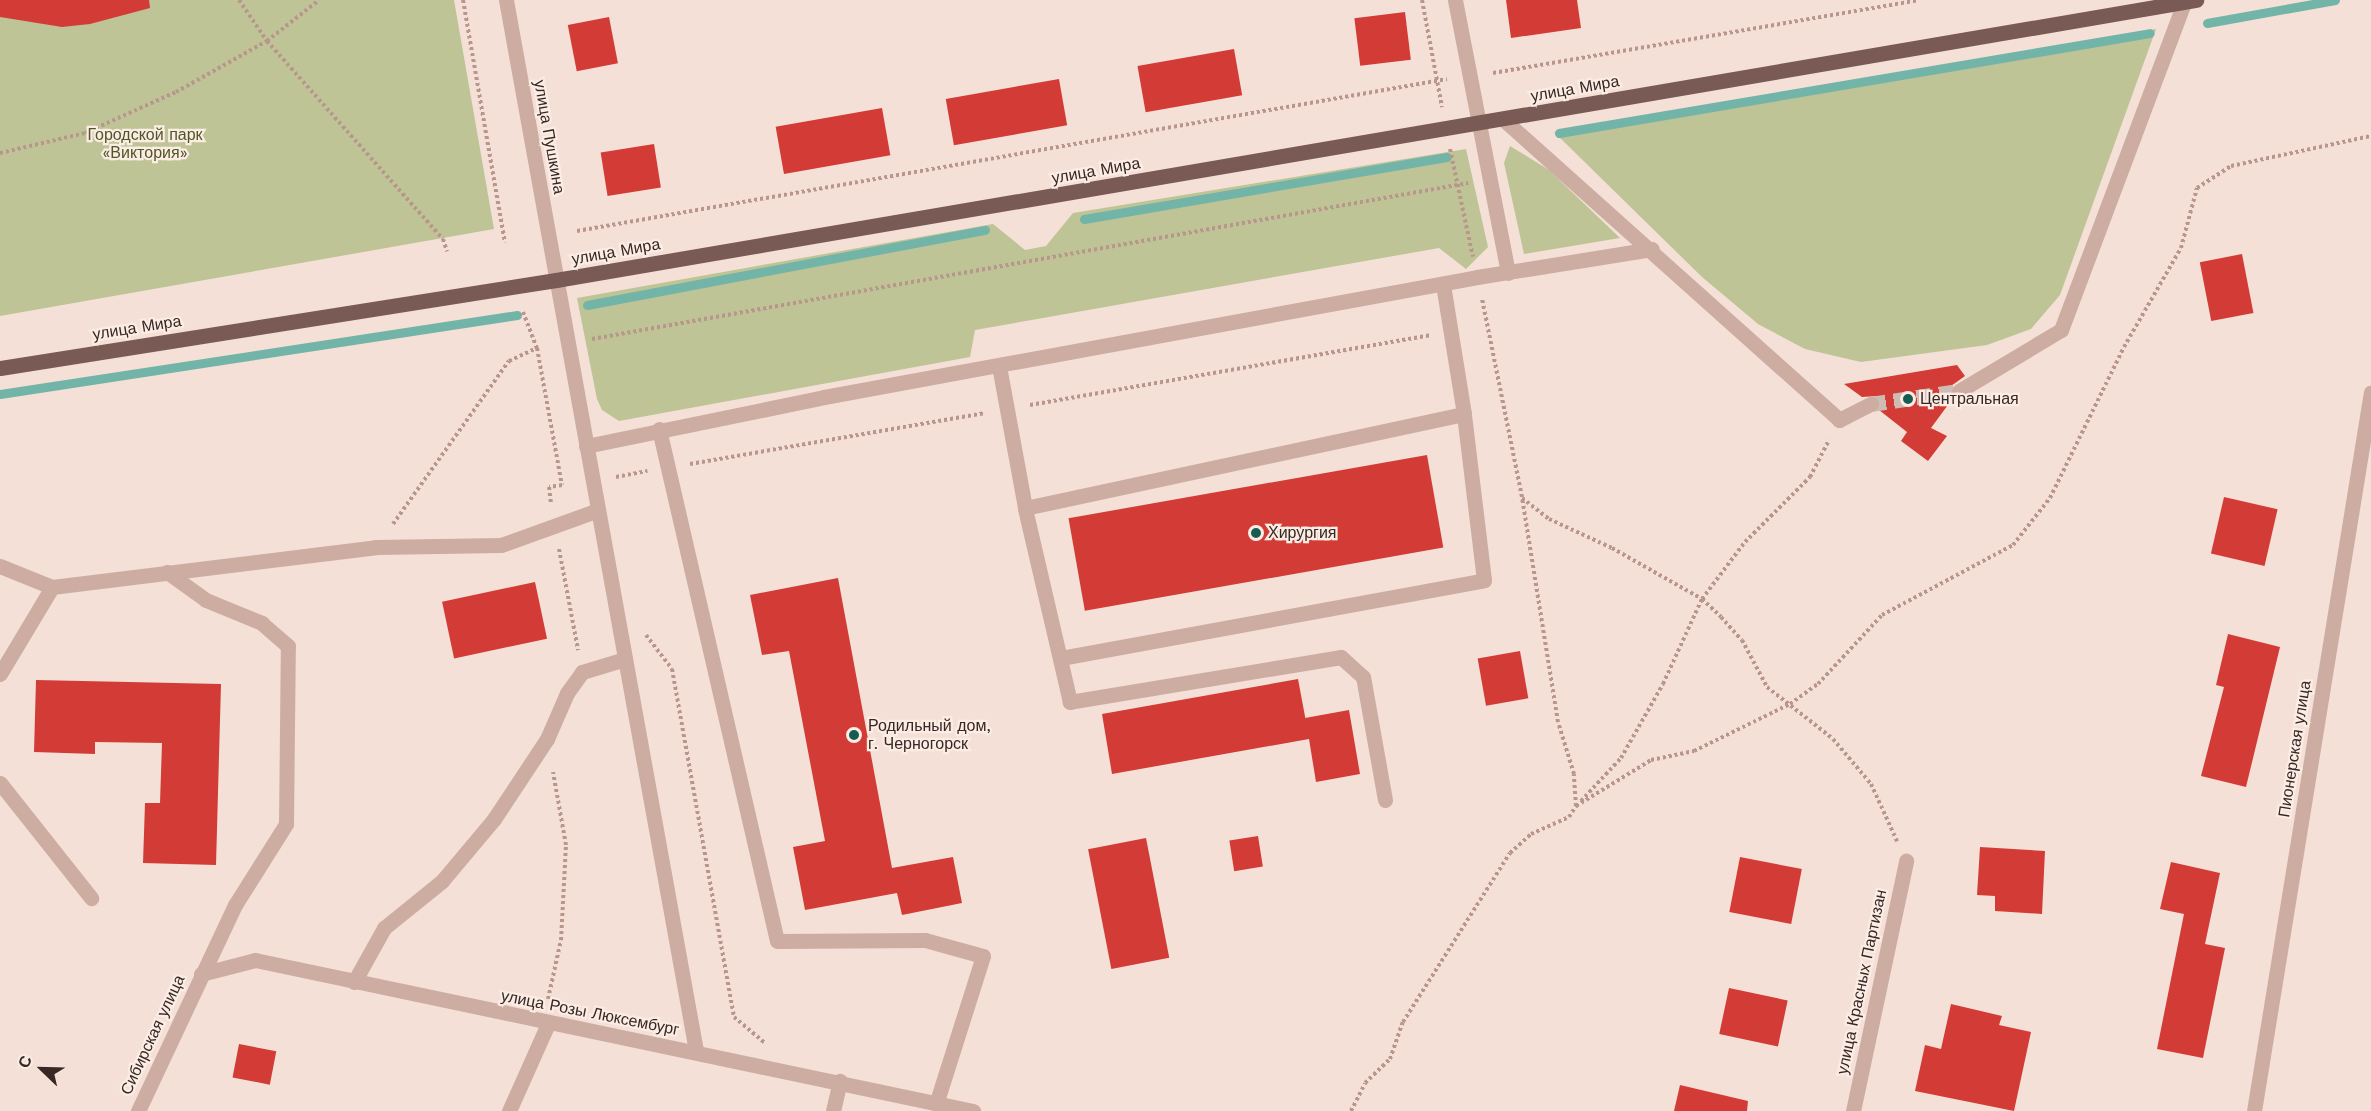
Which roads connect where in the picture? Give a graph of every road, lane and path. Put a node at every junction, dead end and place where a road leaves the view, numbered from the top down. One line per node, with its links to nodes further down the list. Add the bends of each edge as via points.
1 (239, 0): 9 (path)
2 (319, 0): 9 (path)
3 (463, 0): 19 (path)
4 (506, 0): 24 (street, улица Пушкина)
5 (1422, 0): 11 (path)
6 (1455, 0): 10 (street)
7 (1918, 0): 10 (path)
8 (2190, 1): 12 (main road, улица Мира); 33 (street, via 2061,330)
9 (267, 41): 15 (path, via 176,92 85,133); 21 (path, via 443,239)
10 (1469, 76): 11 (path); 13 (street)
11 (1437, 80): 18 (path)
12 (1504, 120): 13 (main road, улица Мира); 20 (street)
13 (1479, 124): 16 (street); 24 (main road, улица Мира)
14 (2371, 136): 57 (path, via 2231,166 2197,188 2181,248 2124,347 2050,498 2013,545 1882,615 1818,684)
15 (0, 153)
16 (1490, 179): 17 (path); 22 (street)
17 (1458, 184): 23 (path); 29 (path)
18 (577, 231)
19 (505, 242)
20 (1652, 249): 22 (street); 38 (street)
21 (447, 250)
22 (1508, 273): 23 (street)
23 (1477, 277): 25 (street); 27 (path)
24 (556, 280): 32 (main road, улица Мира); 40 (street, улица Пушкина)
25 (1443, 284): 28 (street); 31 (street)
26 (523, 312): 30 (path)
27 (1486, 324): 28 (path); 43 (path)
28 (1452, 332): 36 (path); 37 (street)
29 (592, 339)
30 (537, 348): 46 (path, via 562,485 549,487); 47 (path, via 509,361)
31 (999, 366): 36 (street); 39 (street)
32 (0, 368)
33 (1959, 391)
34 (2371, 392): 78 (street, Пионерская улица)
35 (1871, 404): 38 (street)
36 (1006, 409): 41 (path); 44 (street)
37 (1464, 414): 44 (street); 54 (street, via 1484,580)
38 (1839, 420): 51 (path, via 1810,477 1745,542)
39 (659, 429): 40 (street); 41 (street)
40 (586, 446): 45 (street, улица Пушкина)
41 (669, 467): 42 (path); 70 (street, via 777,941 925,940 983,956)
42 (615, 477)
43 (1522, 497): 51 (path, via 1549,519 1612,548); 61 (path, via 1558,722 1574,774)
44 (1025, 508): 54 (street)
45 (598, 510): 46 (street); 53 (street, улица Пушкина)
46 (555, 525): 47 (street, via 501,545); 55 (path)
47 (376, 547): 49 (street, via 303,559)
48 (0, 566): 50 (street)
49 (167, 572): 50 (street); 64 (street, Сибирская улица, via 206,600 262,623 288,646 286,824 235,905)
50 (52, 587): 56 (street)
51 (1702, 599): 57 (path, via 1743,640 1767,687); 61 (path, via 1663,684 1621,758)
52 (644, 632): 67 (path, via 672,669 734,1017)
53 (625, 658): 55 (street); 68 (street, улица Пушкина)
54 (1061, 658): 60 (street, via 1070,702 1341,657 1363,677)
55 (582, 672): 58 (street, via 567,693)
56 (0, 674)
57 (1790, 704): 61 (path, via 1694,751 1651,760); 62 (path, via 1833,740 1871,784)
58 (547, 739): 65 (street, via 495,819 442,881 384,928); 66 (path, via 566,845 561,940 548,997)
59 (0, 783): 63 (street)
60 (1385, 800)
61 (1576, 806): 76 (path, via 1569,817 1531,834 1510,853 1403,1022 1390,1059 1365,1083)
62 (1906, 861): 77 (street, улица Красных Партизан)
63 (91, 898)
64 (201, 974): 65 (street, улица Розы Люксембург, via 255,960); 71 (street, Сибирская улица)
65 (354, 982): 66 (street, улица Розы Люксембург)
66 (548, 1024): 68 (street, улица Розы Люксембург); 72 (street)
67 (768, 1045)
68 (696, 1051): 69 (street, улица Розы Люксембург)
69 (840, 1081): 70 (street, улица Розы Люксембург); 73 (street); 74 (street)
70 (936, 1104): 75 (street, улица Розы Люксембург)
71 (138, 1111)
72 (508, 1111)
73 (833, 1111)
74 (843, 1111)
75 (973, 1111)
76 (1351, 1111)
77 (1853, 1111)
78 (2254, 1111)

